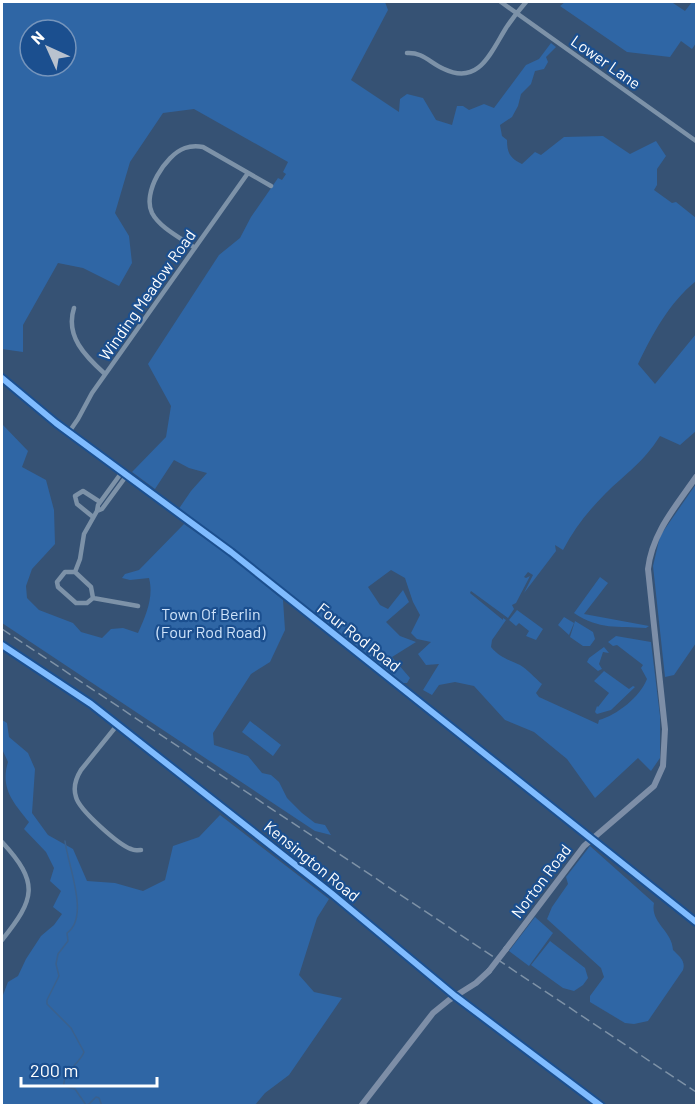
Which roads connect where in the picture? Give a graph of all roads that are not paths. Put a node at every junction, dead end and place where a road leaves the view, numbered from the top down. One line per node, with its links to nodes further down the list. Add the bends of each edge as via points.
1 (501, 2): 3 (street, Lower Lane)
2 (526, 2): 3 (street)
3 (517, 13): 4 (street, via 475,71 454,73 418,52); 5 (street, Lower Lane)
4 (407, 53)
5 (696, 141)
6 (248, 173): 7 (street); 8 (street, Winding Meadow Road); 8 (street, via 212,151 194,146 177,152 159,174 149,193 151,210 162,224)
7 (271, 186)
8 (195, 248): 10 (street, Winding Meadow Road)
9 (74, 308): 10 (street, via 70,317 76,341)
10 (105, 374): 12 (street, Winding Meadow Road)
11 (2, 378): 12 (street, Four Rod Road)
12 (69, 432): 13 (street, Four Rod Road)
13 (125, 474): 15 (street); 16 (street, via 102,510); 23 (street, Four Rod Road, via 231,552)
14 (696, 477): 23 (main road, Norton Road, via 658,533 649,558 662,695 663,766 654,786)
15 (100, 502): 16 (street); 17 (street, via 83,491 75,496 77,504)
16 (97, 511): 17 (street)
17 (93, 517): 18 (street, via 84,534)
18 (75, 572): 19 (street, via 91,587); 19 (street, via 60,577 58,588 76,603 87,603)
19 (93, 598): 20 (street)
20 (138, 606)
21 (2, 645): 22 (street, Kensington Road)
22 (118, 724): 25 (street, via 81,770 76,800 125,846); 28 (street, Kensington Road)
23 (591, 839): 26 (street, Four Rod Road); 28 (main road, Norton Road, bridge, via 489,971)
24 (2, 842): 27 (street, via 22,866 29,885 21,916)
25 (141, 850)
26 (696, 922)
27 (2, 940)
28 (455, 996): 29 (main road, Norton Road, via 433,1013); 30 (street, Kensington Road)
29 (361, 1106)
30 (601, 1106)

